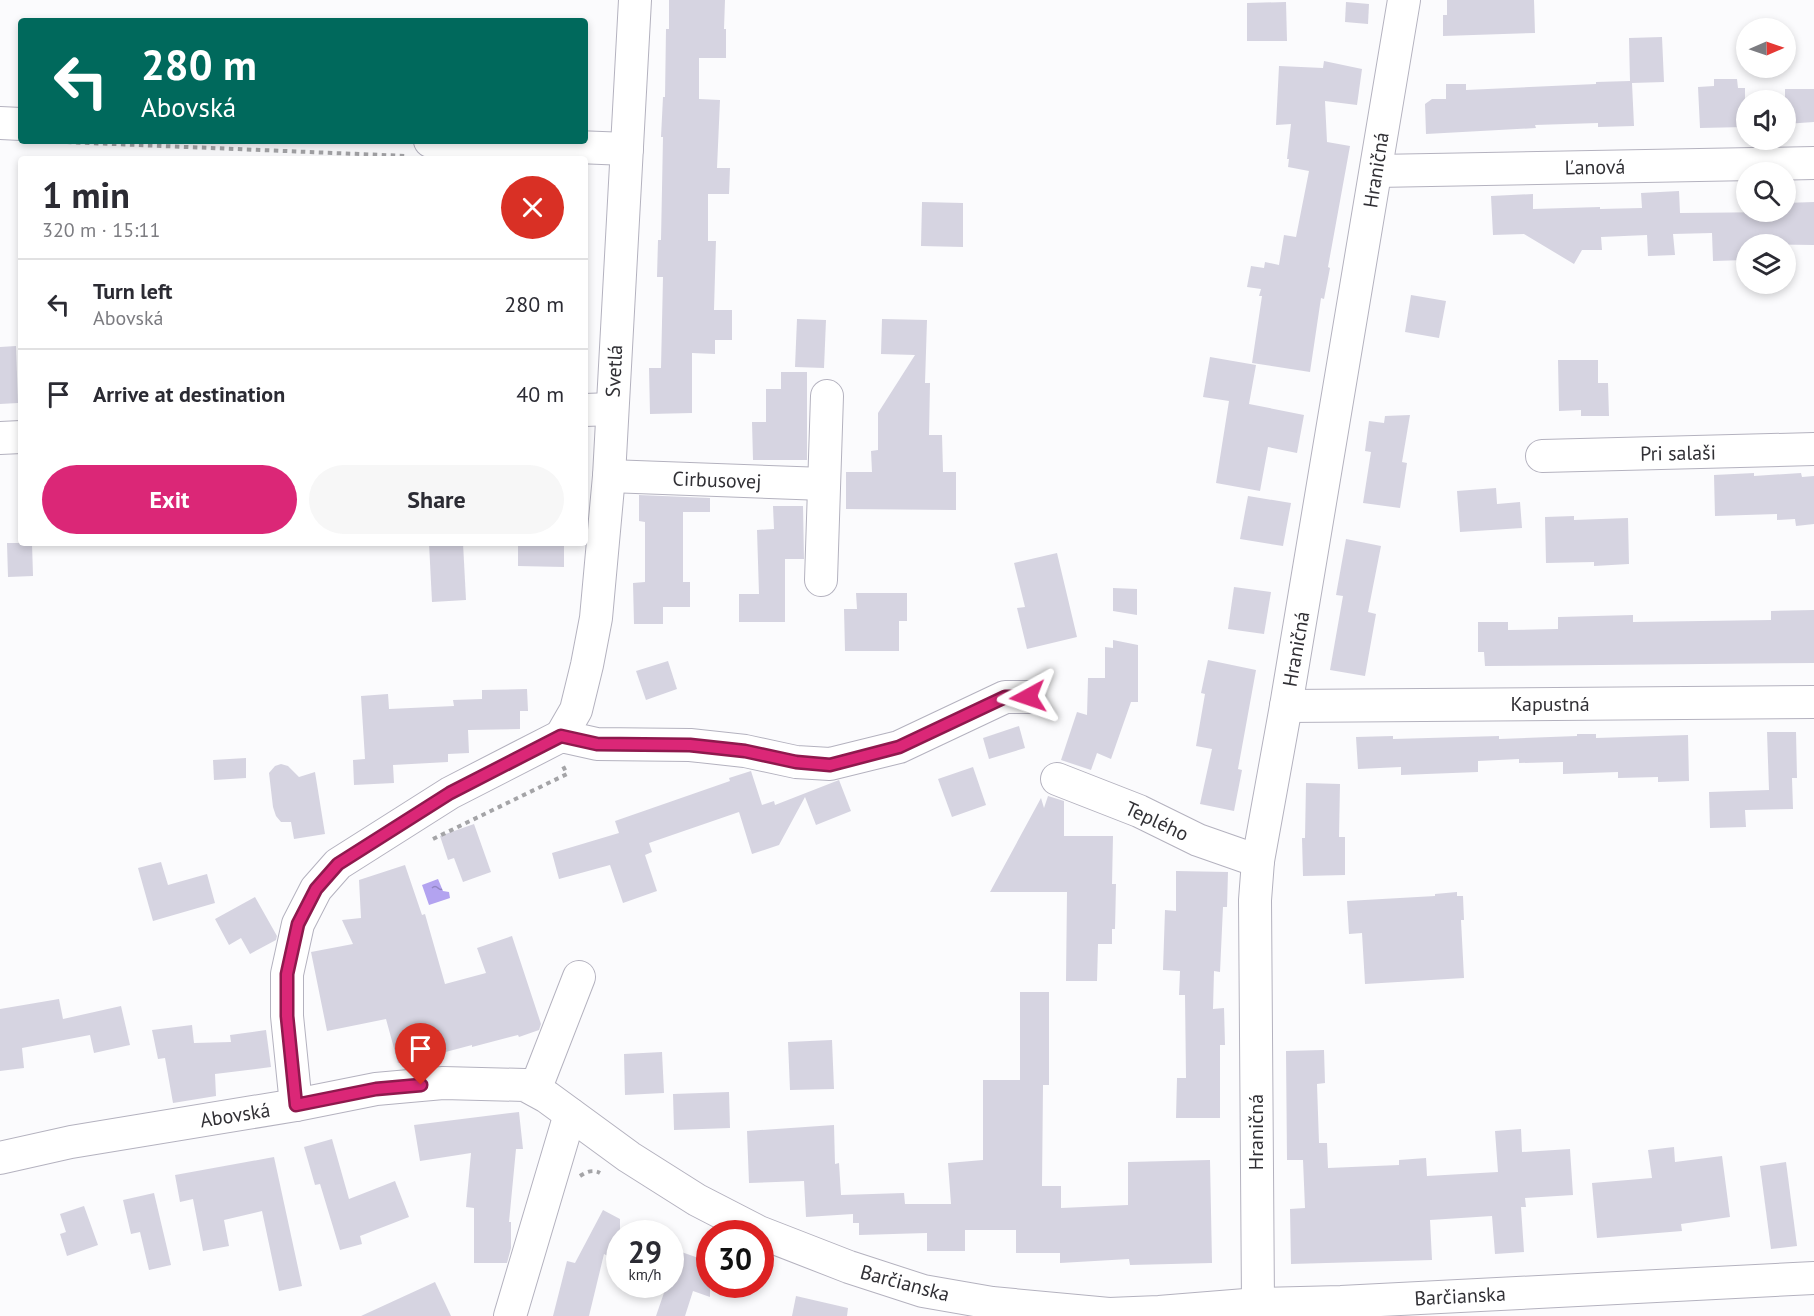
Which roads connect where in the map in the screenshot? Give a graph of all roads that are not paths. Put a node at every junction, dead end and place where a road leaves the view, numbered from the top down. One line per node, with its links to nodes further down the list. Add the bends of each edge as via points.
1 (635, 0): 6 (street, Svetlá)
2 (1404, 0): 8 (street, Hraničná)
3 (0, 123): 4 (street)
4 (18, 124)
5 (424, 149): 6 (street)
6 (627, 149): 10 (street, Svetlá)
7 (1814, 163): 8 (street, Ľanová)
8 (1376, 171): 20 (street, Hraničná)
9 (826, 396): 16 (street)
10 (599, 410): 15 (street, Svetlá)
11 (18, 437): 12 (street)
12 (0, 438)
13 (1814, 449): 14 (street, Pri salaši)
14 (1542, 456)
15 (609, 476): 16 (street, Cirbusovej); 21 (street, Svetlá, via 596,618 587,666 576,710)
16 (824, 483): 17 (street)
17 (821, 580)
18 (1028, 697): 21 (street, via 1005,697 899,747 830,765 690,745 597,744)
19 (1814, 702): 20 (street, Kapustná)
20 (1286, 706): 23 (street, Hraničná)
21 (556, 739): 26 (street, via 450,793 338,864 316,889 298,924 287,974)
22 (1057, 779): 23 (street, Teplého, via 1139,811 1198,840)
23 (1258, 861): 30 (street, Hraničná)
24 (579, 977): 25 (street)
25 (535, 1090): 26 (street, Abovská, via 525,1085 443,1083 376,1089); 27 (street, Abovská)
26 (296, 1105): 28 (street, Abovská, via 71,1142)
27 (570, 1114): 31 (street, Barčianska, via 697,1200 759,1232 849,1267 923,1291 992,1303 1109,1314); 32 (street)
28 (0, 1158)
29 (1814, 1278): 30 (street, Barčianska)
30 (1258, 1304): 31 (street, Barčianska)
31 (1159, 1314)
32 (510, 1316)

